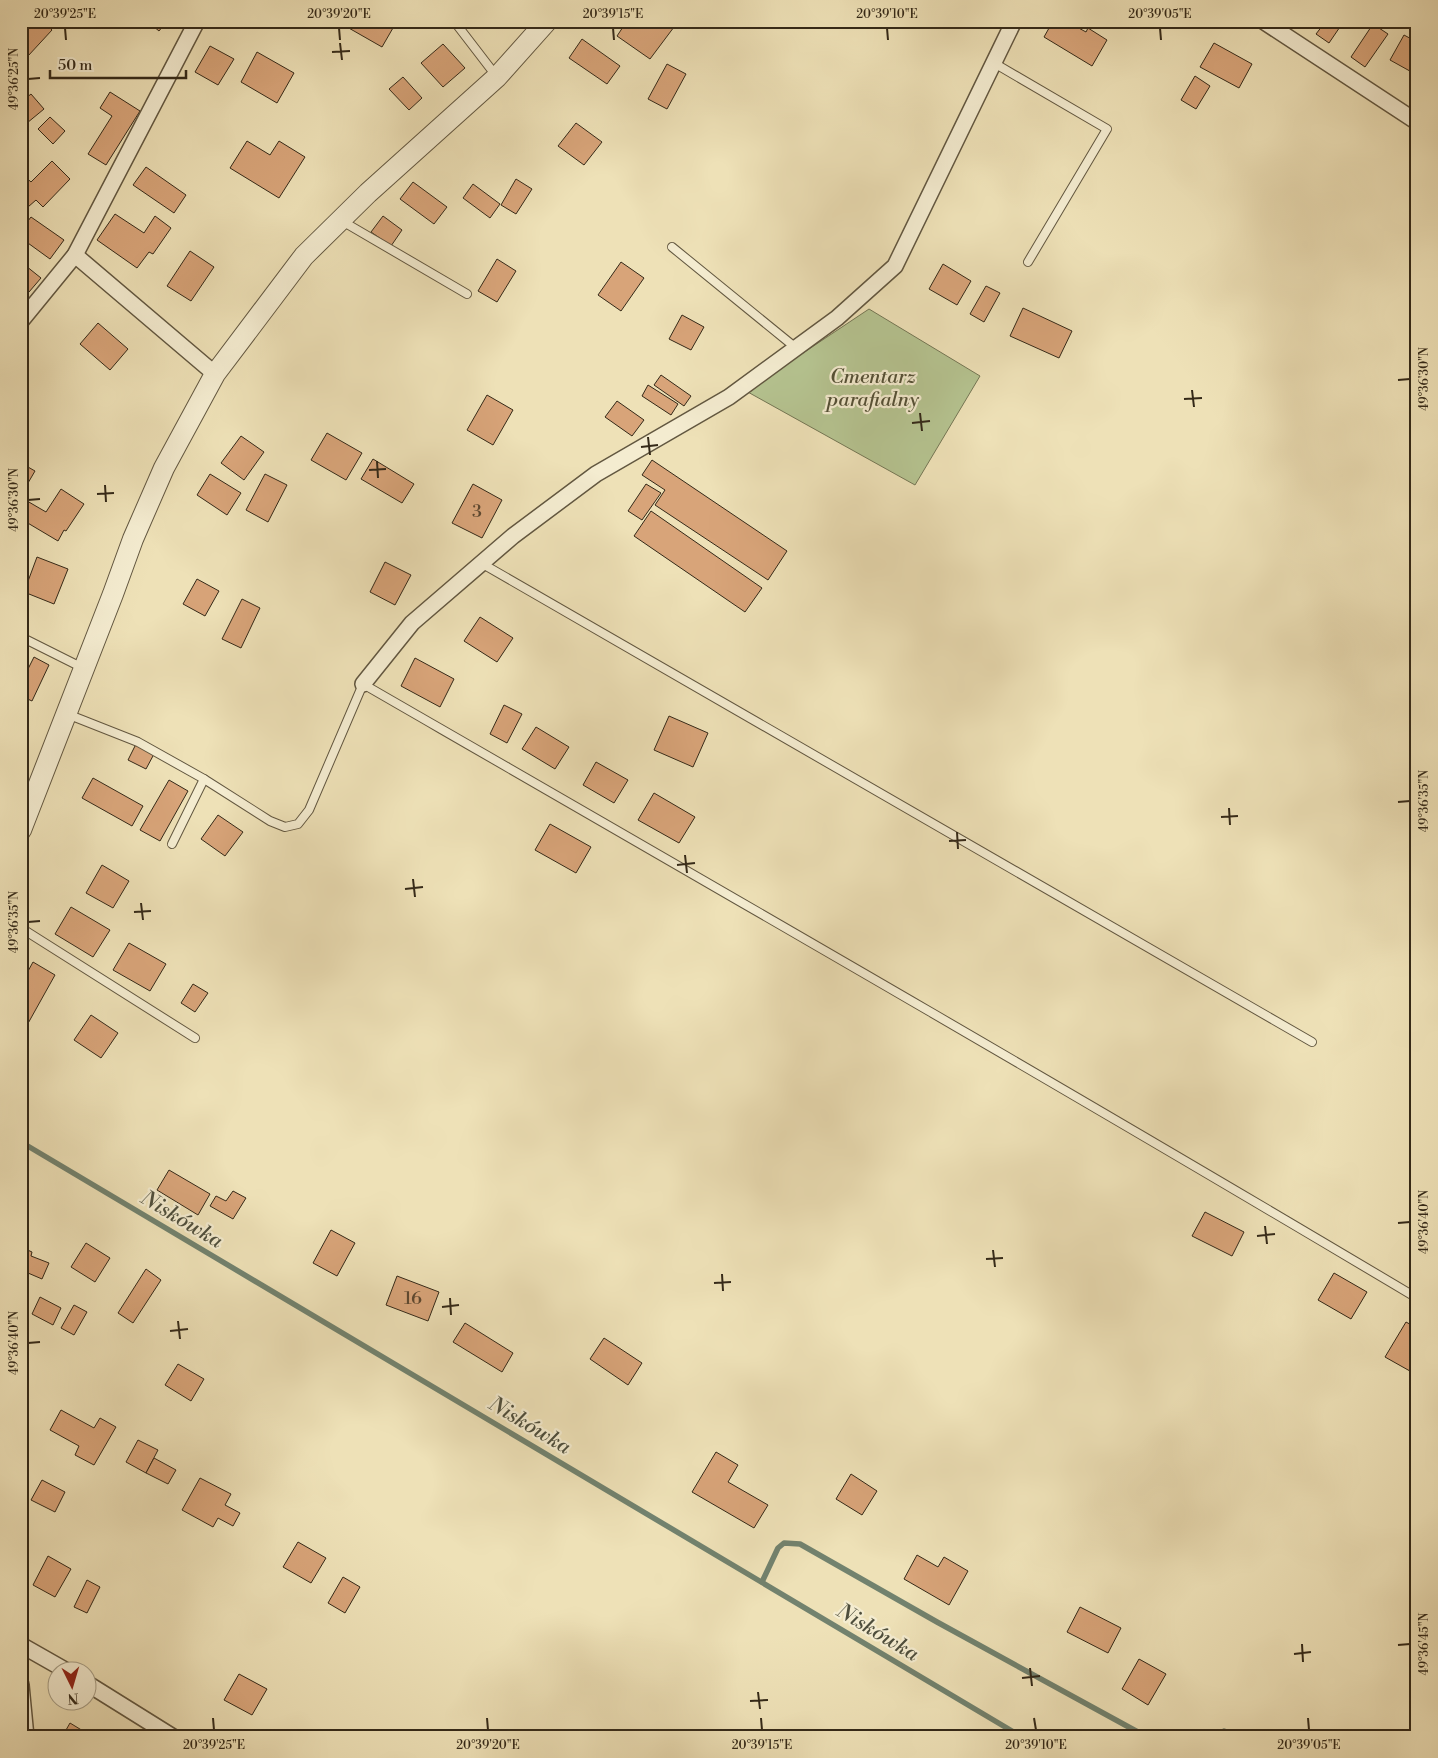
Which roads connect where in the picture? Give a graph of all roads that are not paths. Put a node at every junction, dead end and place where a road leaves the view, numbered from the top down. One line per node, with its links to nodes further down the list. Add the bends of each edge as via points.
1 (197, 21): 13 (street)
2 (454, 21): 9 (lane)
3 (547, 21): 9 (street)
4 (1014, 21): 8 (street)
5 (1410, 21): 7 (lane)
6 (1268, 22): 10 (street)
7 (1417, 25)
8 (994, 63): 14 (lane, via 1107,129); 17 (street, via 895,266 837,318)
9 (497, 77): 11 (street)
10 (1417, 122)
11 (340, 220): 15 (lane); 18 (street, via 304,256)
12 (672, 248): 17 (lane)
13 (75, 255): 16 (street); 18 (street)
14 (1028, 262)
15 (468, 294)
16 (21, 321)
17 (796, 348): 19 (street, via 729,397 596,474)
18 (215, 374): 21 (street, via 164,468 133,539)
19 (481, 563): 22 (street, via 412,623); 29 (lane)
20 (21, 637): 21 (lane)
21 (85, 669): 23 (street)
22 (363, 684): 24 (lane, via 316,797 298,824 285,827 270,821); 30 (lane, via 1005,1055)
23 (67, 714): 24 (lane, via 138,742); 25 (street)
24 (204, 779): 26 (lane)
25 (21, 830)
26 (172, 844)
27 (21, 928): 28 (lane)
28 (195, 1038)
29 (1312, 1042)
30 (1417, 1298)
31 (21, 1645): 32 (street)
32 (48, 1660)
33 (21, 1685): 35 (street)
34 (98, 1690): 36 (street)
35 (26, 1737)
36 (173, 1737)

